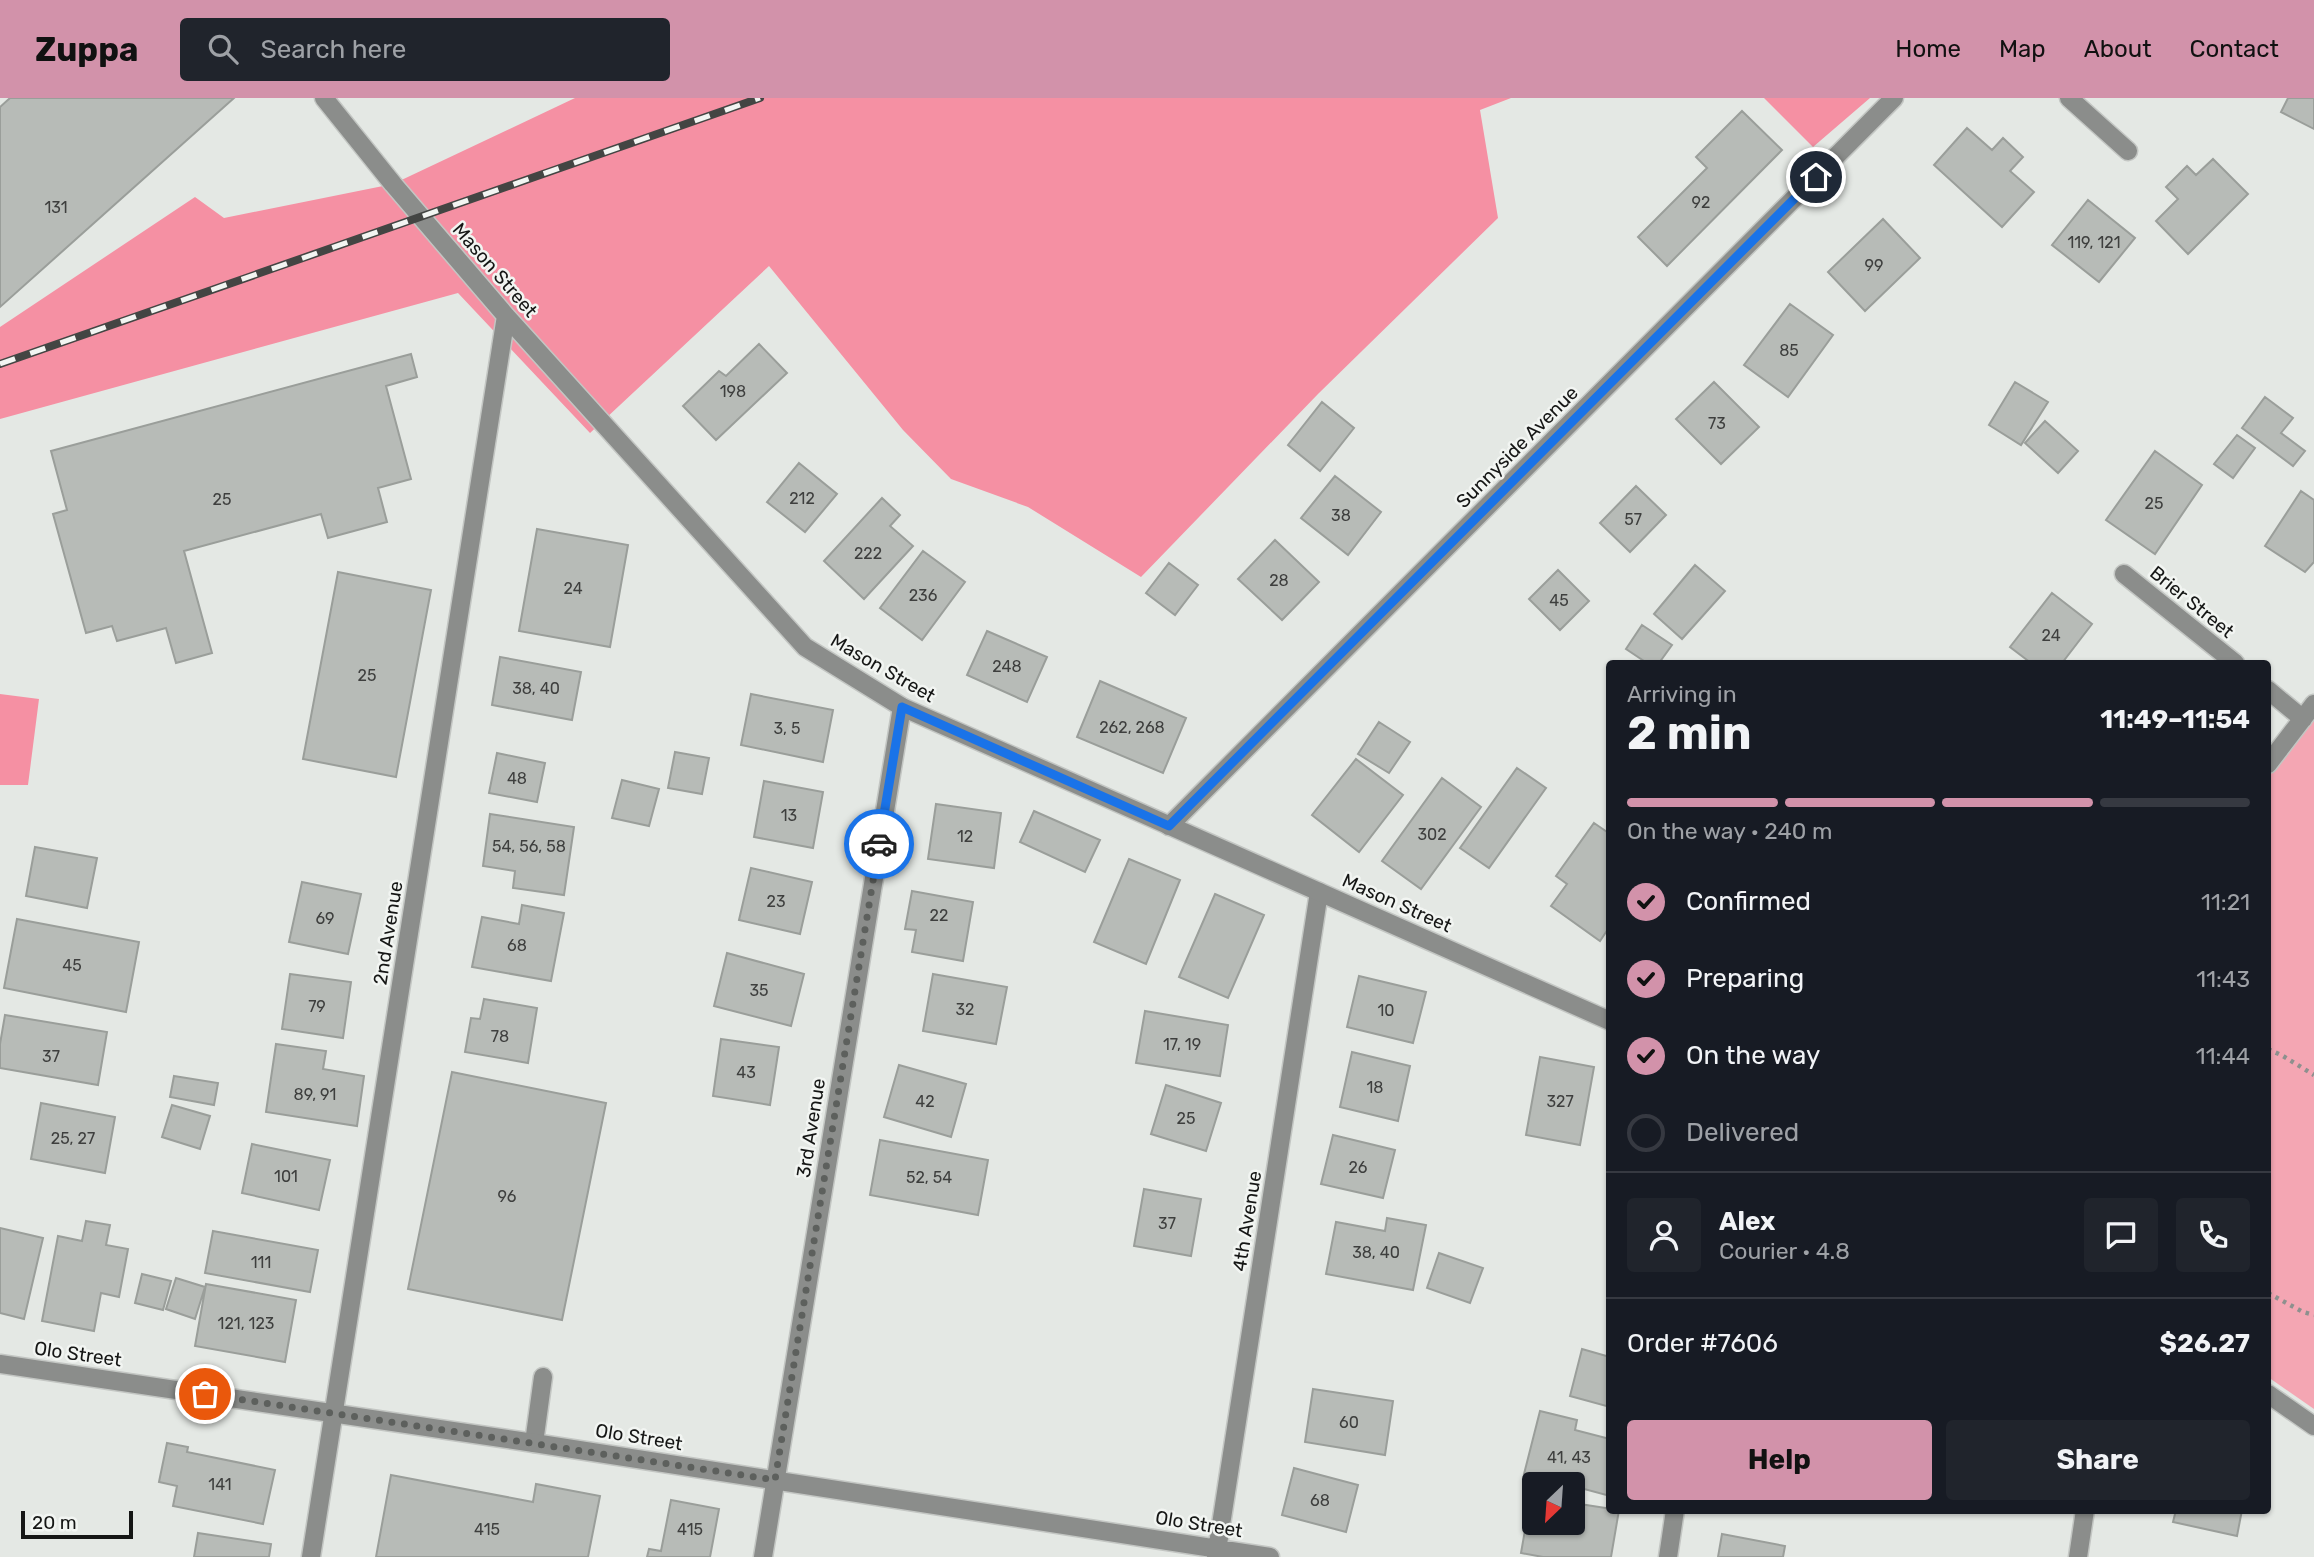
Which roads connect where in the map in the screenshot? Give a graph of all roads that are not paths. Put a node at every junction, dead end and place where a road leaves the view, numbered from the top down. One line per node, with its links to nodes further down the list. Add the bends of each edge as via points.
1 (324, 98): 5 (street, Mason Street)
2 (1894, 98): 13 (street, Sunnyside Avenue)
3 (2069, 98): 4 (street)
4 (2128, 151)
5 (506, 316): 10 (street, Mason Street, via 805,647); 19 (street, 2nd Avenue)
6 (2124, 573): 7 (street, Brier Street)
7 (2231, 660)
8 (2271, 692): 11 (street)
9 (2314, 704): 11 (street)
10 (902, 707): 13 (street, Mason Street); 22 (street, 3rd Avenue)
11 (2303, 719): 12 (street)
12 (2271, 760)
13 (1169, 826): 14 (street, Mason Street)
14 (1320, 892): 15 (street, Mason Street); 25 (street, 4th Avenue)
15 (1606, 1019)
16 (0, 1364): 19 (street, Olo Street)
17 (543, 1377): 21 (street)
18 (2271, 1396): 20 (street)
19 (333, 1412): 21 (street, Olo Street); 26 (street, 2nd Avenue)
20 (2314, 1426)
21 (534, 1443): 22 (street, Olo Street)
22 (775, 1480): 25 (street, Olo Street); 27 (street, 3rd Avenue)
23 (1674, 1514): 29 (street)
24 (2084, 1514): 30 (street)
25 (1217, 1553): 28 (street, Olo Street)
26 (312, 1557)
27 (763, 1557)
28 (1270, 1557)
29 (1668, 1557)
30 (2078, 1557)

